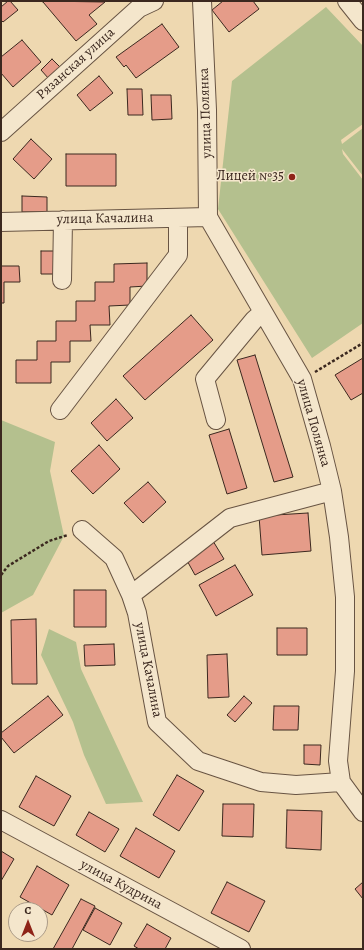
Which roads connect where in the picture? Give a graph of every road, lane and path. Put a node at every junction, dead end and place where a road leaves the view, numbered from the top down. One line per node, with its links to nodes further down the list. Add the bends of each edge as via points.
1 (154, 1): 5 (street, Рязанская улица, via 139,8)
2 (202, 1): 6 (street, улица Полянка)
3 (347, 1): 4 (street)
4 (363, 21)
5 (1, 132)
6 (208, 217): 7 (street, улица Качалина); 11 (street, улица Полянка)
7 (178, 218): 8 (street, улица Качалина); 14 (street, via 178,256)
8 (63, 220): 9 (street, улица Качалина); 10 (street)
9 (1, 222)
10 (62, 280)
11 (263, 312): 13 (street, улица Полянка); 15 (street, via 205,379)
12 (363, 343): 13 (path)
13 (302, 379): 16 (street, улица Полянка)
14 (60, 410)
15 (216, 420)
16 (332, 490): 19 (street, via 230,518); 20 (street, улица Полянка, via 345,597 345,671 338,761)
17 (82, 530): 18 (path, via 49,541 8,566); 19 (street, улица Качалина, via 114,558)
18 (1, 575)
19 (131, 595): 20 (street, улица Качалина, via 137,613 157,722 198,761 261,782 296,785)
20 (341, 782): 21 (street, улица Полянка)
21 (363, 812)
22 (1, 820): 23 (street, улица Кудрина)
23 (241, 949)

